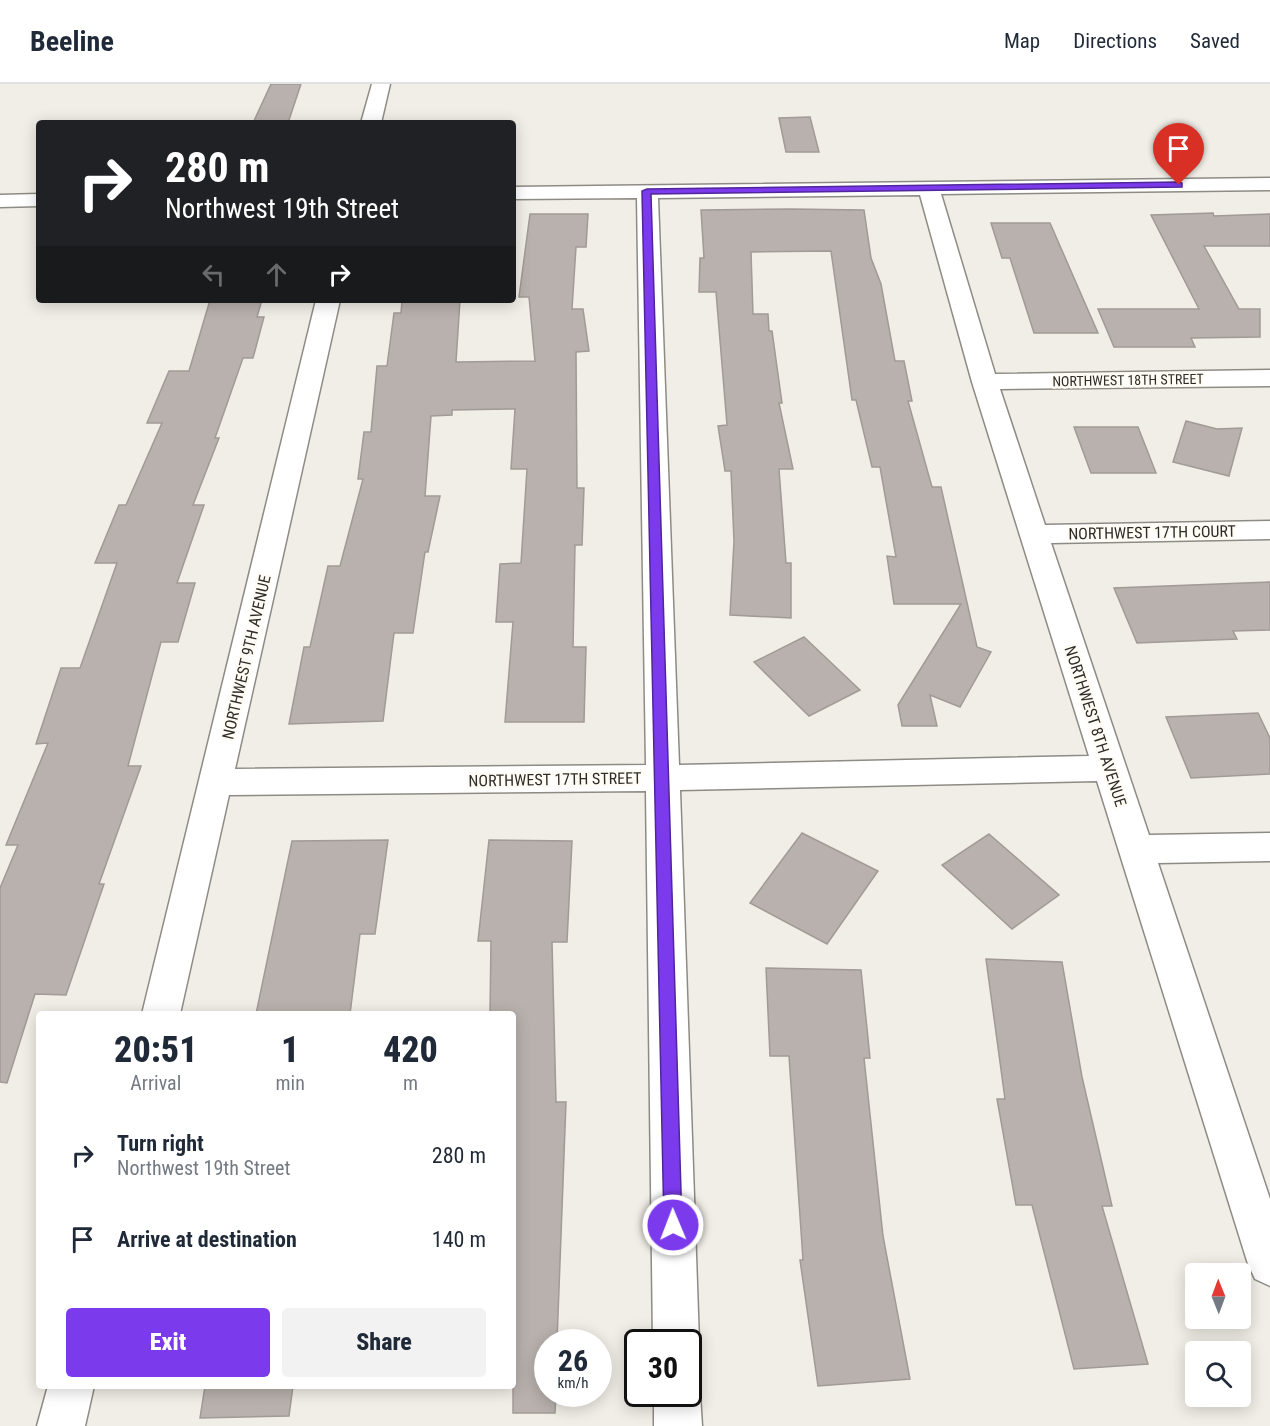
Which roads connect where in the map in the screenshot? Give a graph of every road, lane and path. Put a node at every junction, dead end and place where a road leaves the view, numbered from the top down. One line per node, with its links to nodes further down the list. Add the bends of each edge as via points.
1 (381, 84): 2 (street)
2 (372, 120)
3 (1270, 184): 4 (street)
4 (928, 188): 5 (street); 11 (street, NORTHWEST 8TH AVENUE)
5 (647, 191): 6 (street); 15 (street)
6 (516, 193)
7 (36, 200): 8 (street)
8 (0, 201)
9 (327, 303): 16 (street, NORTHWEST 9TH AVENUE)
10 (1270, 378): 11 (street, NORTHWEST 18TH STREET)
11 (985, 382): 13 (street, NORTHWEST 8TH AVENUE)
12 (1270, 530): 13 (street, NORTHWEST 17TH COURT)
13 (1034, 534): 14 (street, NORTHWEST 8TH AVENUE)
14 (1110, 768): 15 (street, NORTHWEST 17TH STREET); 18 (street, NORTHWEST 8TH AVENUE)
15 (663, 778): 16 (street, NORTHWEST 17TH STREET); 21 (street)
16 (217, 782): 19 (street, NORTHWEST 9TH AVENUE)
17 (1270, 847): 18 (street)
18 (1136, 849): 20 (street, NORTHWEST 8TH AVENUE)
19 (162, 1011)
20 (1270, 1264)
21 (676, 1329)
22 (70, 1389): 24 (street)
23 (677, 1407): 25 (street)
24 (61, 1426)
25 (678, 1426)

